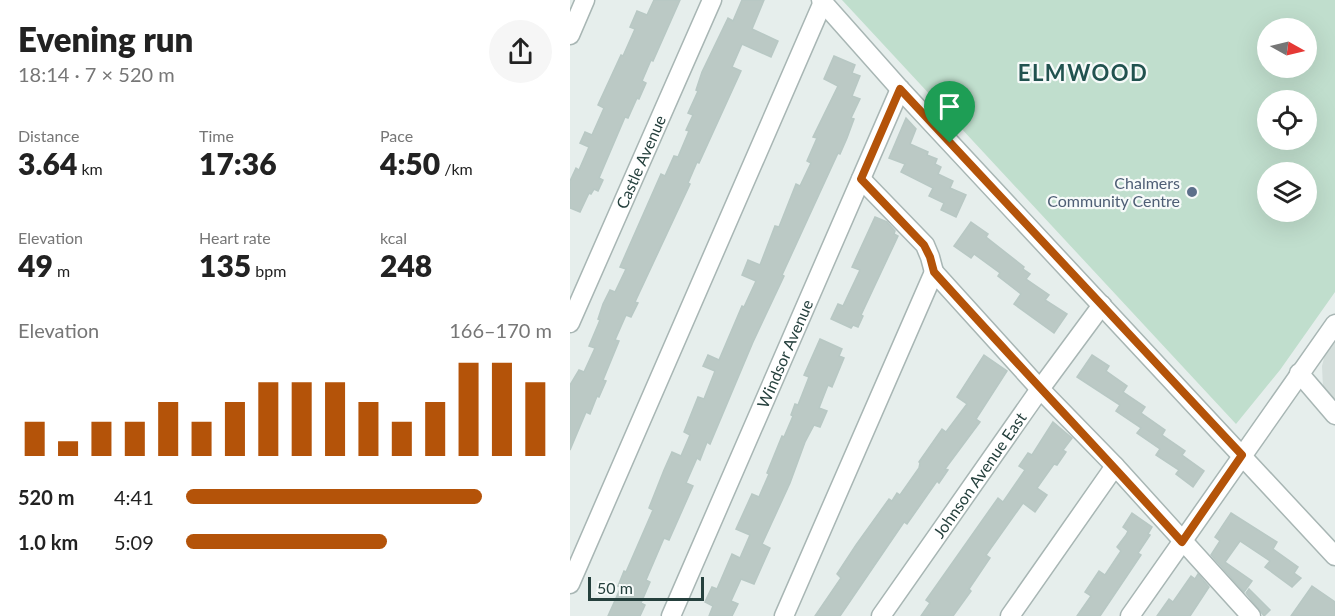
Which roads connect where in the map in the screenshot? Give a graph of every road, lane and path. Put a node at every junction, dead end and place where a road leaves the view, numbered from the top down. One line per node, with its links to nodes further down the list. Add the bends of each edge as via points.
1 (585, 0): 4 (street)
2 (712, 0): 9 (street, Castle Avenue)
3 (822, 1): 5 (street); 18 (street)
4 (570, 35)
5 (900, 89): 6 (street, Windsor Avenue); 8 (street)
6 (861, 179): 7 (street, via 924,245); 20 (street, Windsor Avenue)
7 (934, 272): 12 (street); 21 (street)
8 (1102, 305): 12 (street, Johnson Avenue East); 14 (street)
9 (570, 323)
10 (1335, 324): 11 (street)
11 (1299, 373): 13 (street); 14 (street)
12 (1040, 389): 15 (street); 22 (street, Johnson Avenue East)
13 (1335, 416)
14 (1242, 455): 16 (street); 17 (street)
15 (1115, 466): 16 (street); 23 (street)
16 (1182, 542): 19 (street); 24 (street)
17 (1335, 556)
18 (570, 584)
19 (1247, 614)
20 (671, 616)
21 (784, 616)
22 (881, 616)
23 (1010, 616)
24 (1130, 616)

